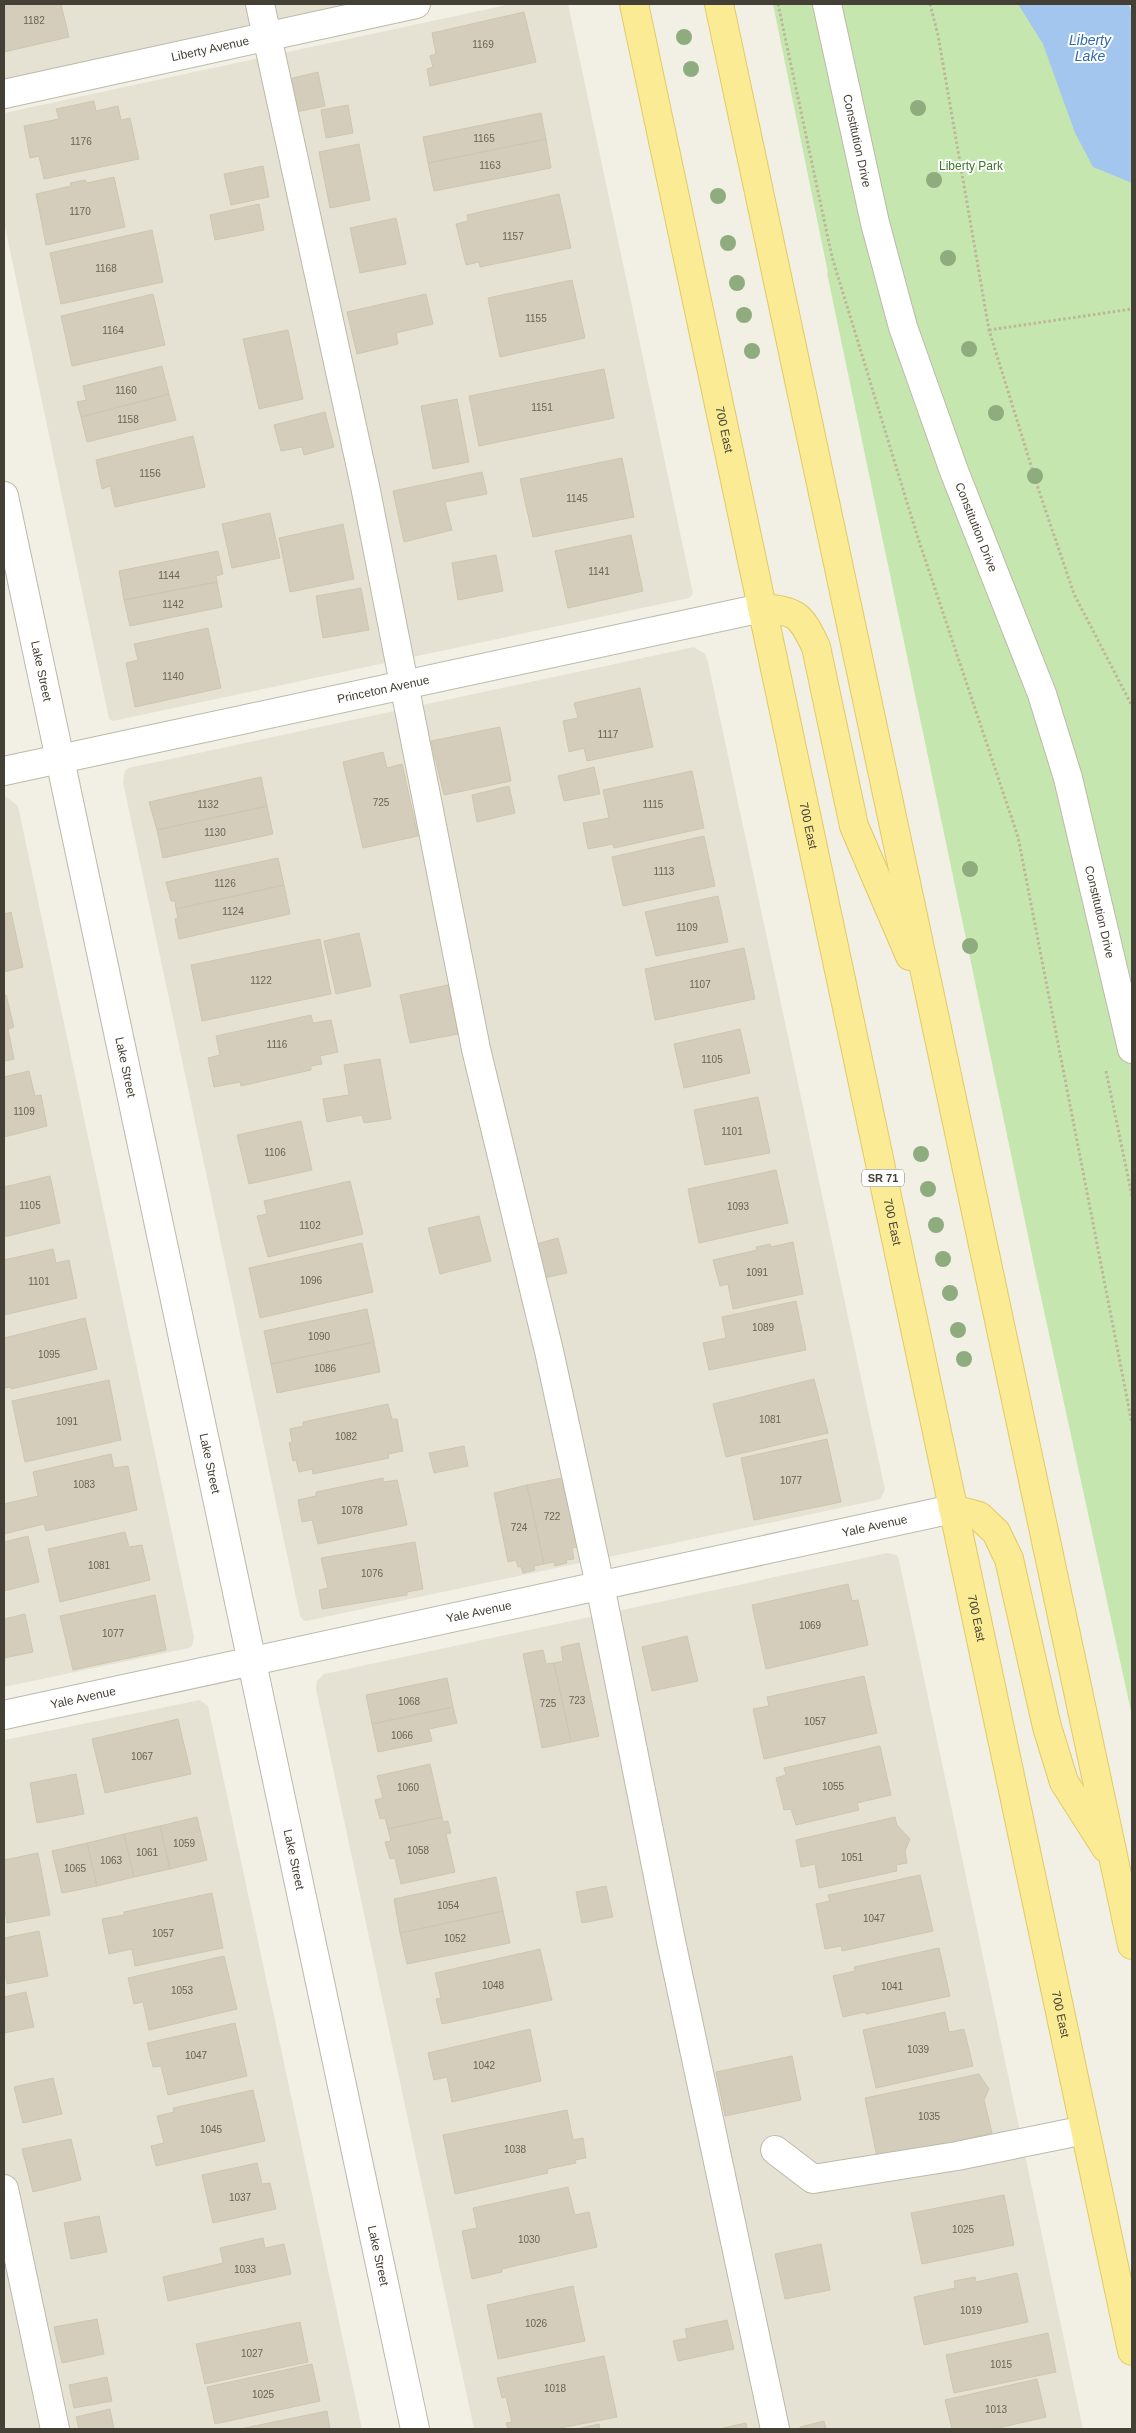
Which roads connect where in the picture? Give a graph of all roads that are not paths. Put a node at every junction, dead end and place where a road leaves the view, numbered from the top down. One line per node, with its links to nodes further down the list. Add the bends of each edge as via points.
1 (260, 4): 6 (street)
2 (416, 4): 6 (street, Liberty Avenue)
3 (634, 4): 9 (main road, 700 East / SR 71)
4 (719, 4): 13 (main road)
5 (827, 4): 14 (street, Constitution Drive, via 875,223 903,326 954,470 1042,694 1068,778)
6 (268, 36): 7 (street, Liberty Avenue); 10 (street)
7 (4, 94)
8 (4, 496): 11 (street, Lake Street)
9 (762, 608): 10 (street, Princeton Avenue); 13 (main road, via 788,610 805,623 816,647 854,826); 15 (main road, 700 East / SR 71)
10 (405, 684): 11 (street, Princeton Avenue); 16 (street, via 476,1050 549,1352)
11 (60, 759): 12 (street, Princeton Avenue); 17 (street, Lake Street)
12 (4, 771)
13 (934, 1012): 19 (main road)
14 (1132, 1049)
15 (954, 1509): 16 (street, Yale Avenue); 19 (main road, via 979,1516 996,1532 1009,1559 1046,1727 1064,1782); 21 (main road, 700 East / SR 71)
16 (600, 1585): 17 (street, Yale Avenue); 27 (street)
17 (252, 1661): 18 (street, Yale Avenue); 26 (street, Lake Street)
18 (4, 1715)
19 (1114, 1862): 20 (main road)
20 (1132, 1945)
21 (1085, 2130): 22 (street, via 957,2156 813,2178); 24 (main road, 700 East / SR 71)
22 (775, 2150)
23 (4, 2189): 25 (street)
24 (1132, 2351)
25 (55, 2429)
26 (415, 2429)
27 (775, 2429)

